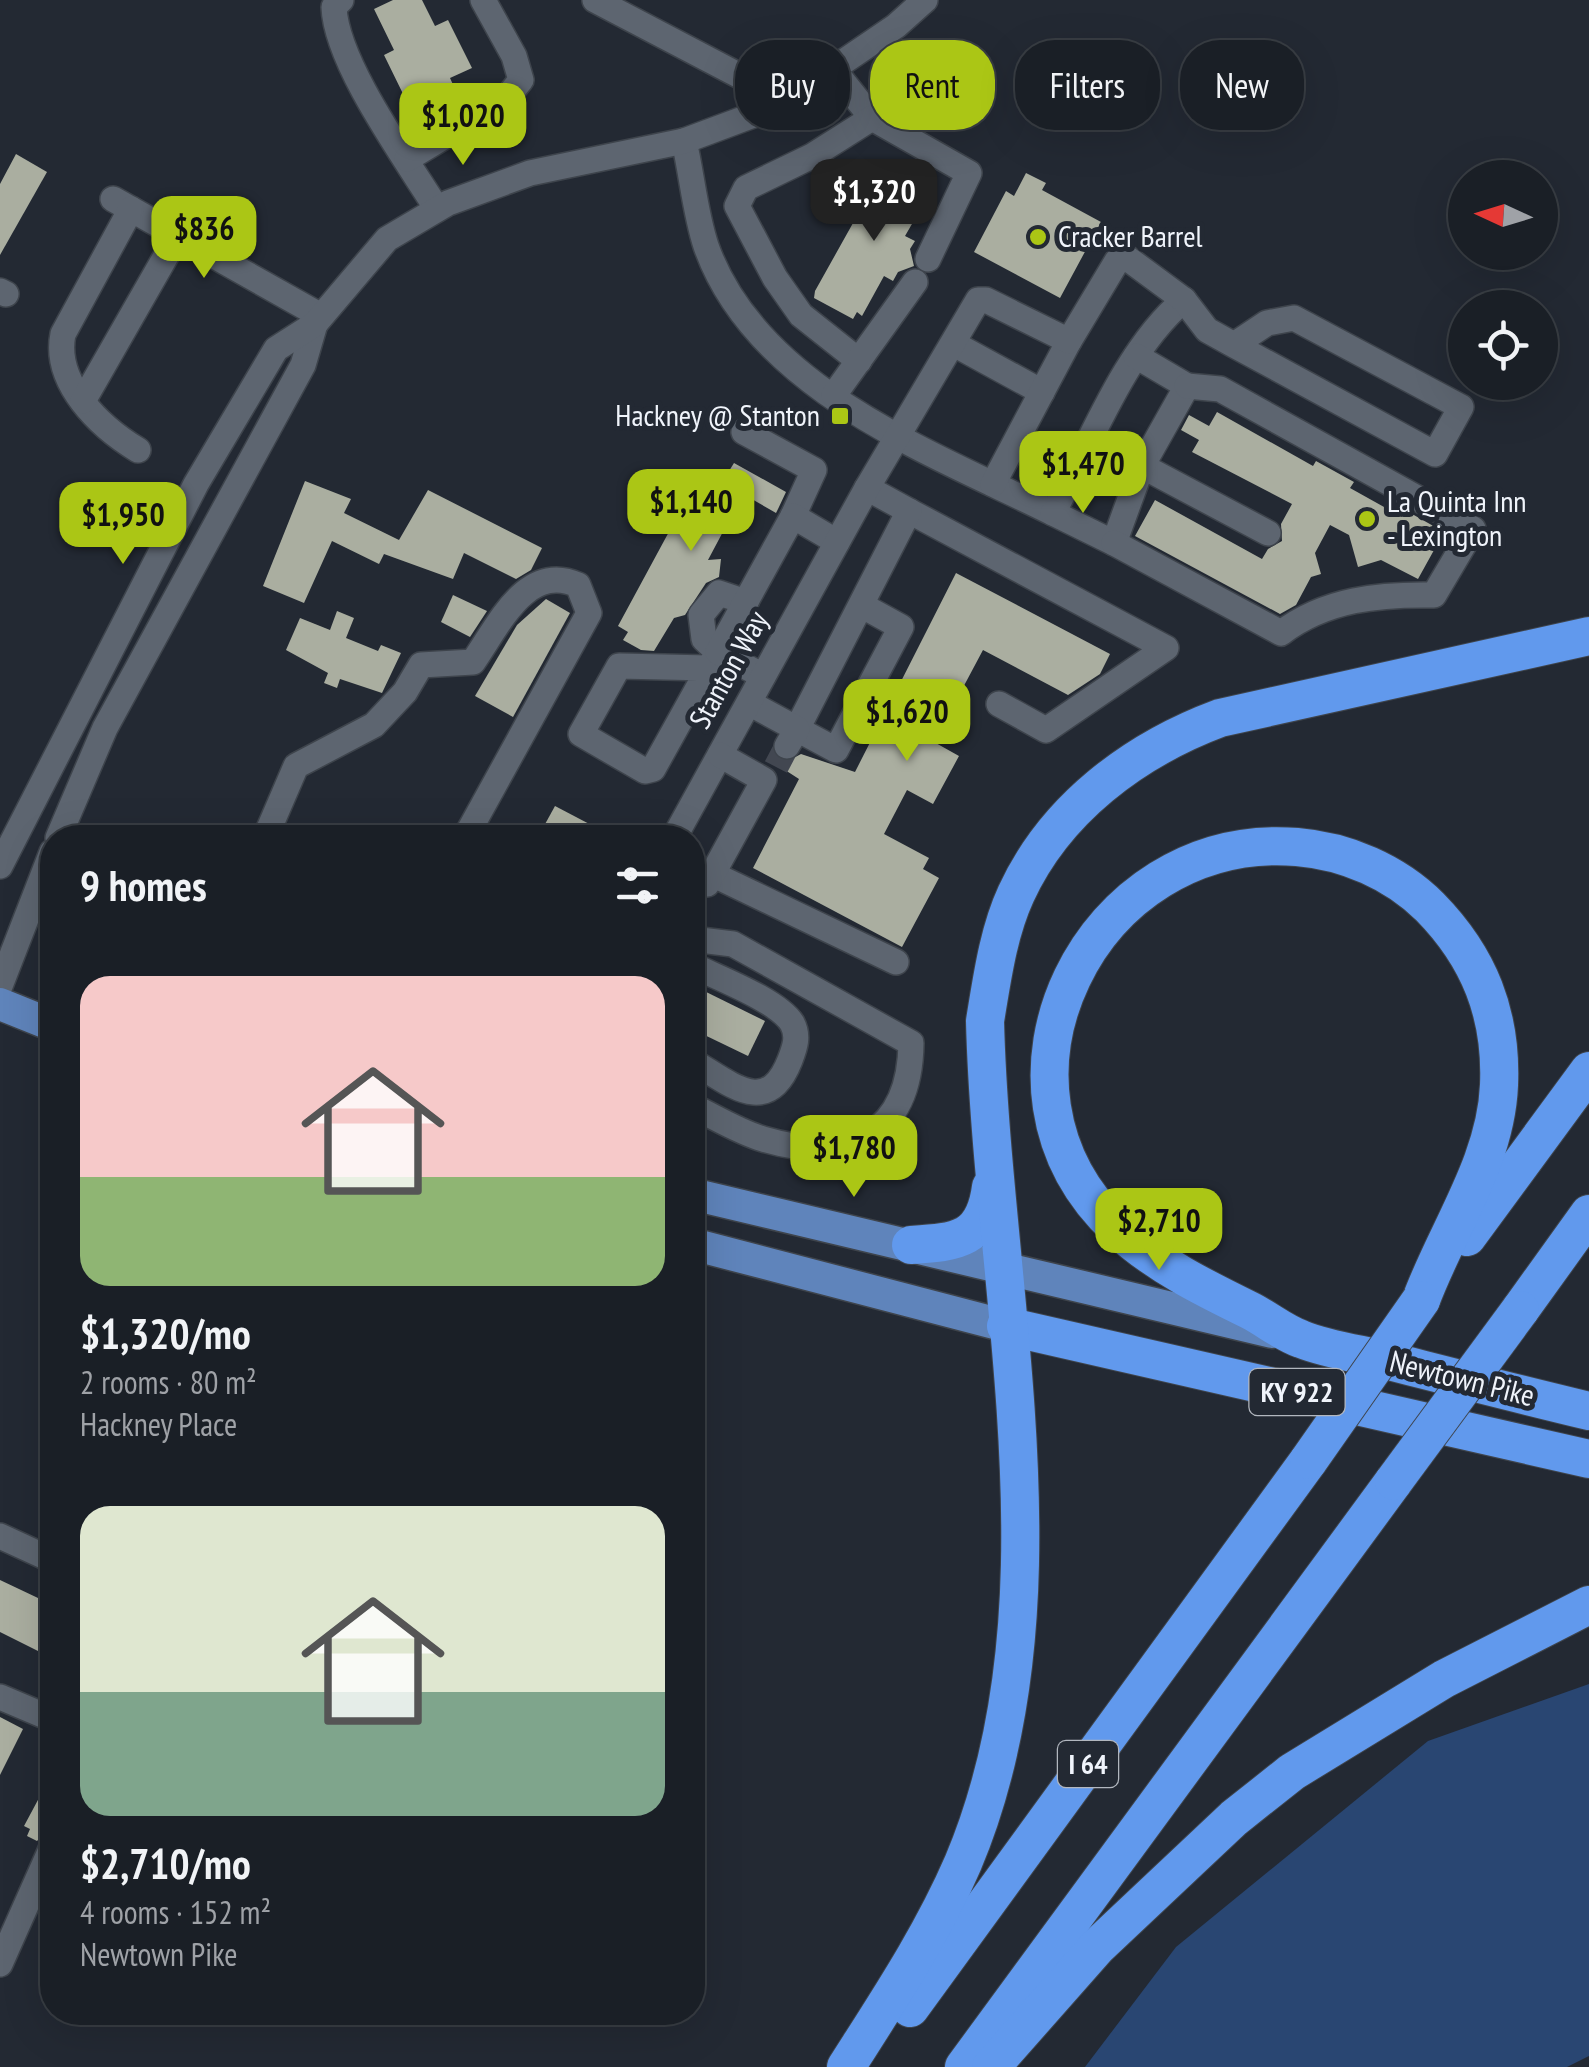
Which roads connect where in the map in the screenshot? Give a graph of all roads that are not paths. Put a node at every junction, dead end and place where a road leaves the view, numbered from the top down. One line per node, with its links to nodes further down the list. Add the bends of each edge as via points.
1 (340, 0): 13 (street, via 334,29)
2 (484, 0): 13 (street, via 521,80 505,100)
3 (595, 0): 6 (street)
4 (925, 0): 5 (street)
5 (850, 58)
6 (735, 73)
7 (850, 90): 8 (street)
8 (870, 115)
9 (870, 119): 22 (street, via 746,188 738,206 801,315)
10 (735, 121): 12 (street)
11 (893, 130): 22 (street, via 970,173 921,270)
12 (684, 141): 14 (street, via 530,173); 25 (street, via 706,244 723,282 768,343)
13 (407, 159): 14 (street)
14 (438, 209): 17 (street, via 387,239)
15 (178, 235): 17 (street); 26 (street); 26 (street, via 122,204 62,334 64,367)
16 (1184, 300): 18 (street, via 1127,258 1117,261); 20 (street, via 1207,330); 21 (street, via 1159,321)
17 (318, 320): 47 (street, via 303,365 105,728); 51 (street, via 276,350 196,484)
18 (1069, 340): 19 (street, Stanton Way, via 978,300); 24 (street)
19 (954, 344): 24 (street); 28 (street, Stanton Way)
20 (1234, 345): 20 (street, via 1436,454 1461,407 1294,318 1267,323)
21 (1136, 356): 23 (street); 34 (street)
22 (859, 361): 25 (street)
23 (1186, 386): 30 (street); 38 (street, via 1220,388 1473,530 1434,594 1384,594 1308,612 1281,633)
24 (1042, 392): 31 (street)
25 (834, 396): 28 (street)
26 (83, 400): 29 (street, via 106,431)
27 (744, 432): 35 (street, via 814,470)
28 (897, 436): 31 (street); 32 (street, Stanton Way)
29 (138, 450)
30 (1142, 466): 36 (street); 38 (street)
31 (993, 484): 34 (street)
32 (867, 488): 33 (street); 37 (street, Stanton Way)
33 (909, 511): 39 (street); 44 (street, via 1166,648 1046,730)
34 (1053, 513): 38 (street)
35 (793, 516): 37 (street); 41 (street)
36 (1268, 533)
37 (837, 542): 42 (street, Stanton Way)
38 (1114, 544)
39 (861, 605): 46 (street); 46 (street, via 902,627 836,750)
40 (1589, 636): 64 (highway, via 1220,718 1122,767 1068,816 1014,896 985,1021)
41 (714, 660): 41 (street, via 653,769 645,772 581,734 615,669); 42 (street)
42 (763, 676): 43 (street, Stanton Way)
43 (749, 703): 45 (street, Stanton Way); 46 (street)
44 (999, 704)
45 (720, 755): 46 (street); 50 (street, Stanton Way)
46 (781, 755): 52 (street)
47 (64, 825)
48 (271, 825): 49 (street, via 296,766 374,725 421,665 473,662 524,592 559,576 578,585 588,613)
49 (472, 825)
50 (681, 825)
51 (0, 866)
52 (705, 875)
53 (705, 881): 56 (street)
54 (40, 883): 58 (street)
55 (705, 940): 63 (street, via 733,944 910,1043 910,1076 899,1107 872,1138 841,1146 800,1147 760,1138)
56 (896, 962)
57 (705, 972): 61 (street, via 780,1010 796,1043 784,1076 762,1092 749,1094)
58 (0, 986)
59 (0, 1004): 60 (main road)
60 (40, 1021)
61 (705, 1069)
62 (1589, 1071): 70 (highway, I 64)
63 (705, 1112)
64 (993, 1170): 67 (highway, via 977,1227 955,1241); 69 (highway)
65 (705, 1197): 67 (main road, Newtown Pike / KY 922)
66 (1589, 1214): 84 (highway, I 64, bridge)
67 (911, 1245): 69 (main road, Newtown Pike / KY 922)
68 (705, 1247): 71 (main road, Newtown Pike / KY 922)
69 (1002, 1266): 71 (highway); 72 (main road, Newtown Pike / KY 922)
70 (1421, 1300): 72 (highway, via 1476,1178 1500,1089 1494,1012 1482,979 1445,922 1418,896 1356,860 1286,846 1206,856 1128,899 1073,972 1053,1042 1055,1112 1074,1165 1116,1227 1192,1282); 83 (highway, I 64, bridge)
71 (1006, 1326): 74 (highway, Newtown Pike / KY 922); 82 (highway, via 1019,1562 1009,1700 964,1862 926,1939)
72 (1301, 1340): 73 (highway, Newtown Pike / KY 922)
73 (1589, 1411)
74 (1589, 1459)
75 (0, 1536): 76 (street)
76 (40, 1554)
77 (1589, 1605): 85 (highway, via 1444,1679 1292,1772 1097,1947)
78 (0, 1696): 79 (street)
79 (40, 1714)
80 (40, 1874): 81 (street)
81 (0, 1964)
82 (846, 2067)
83 (867, 2067)
84 (964, 2067)
85 (992, 2067)

